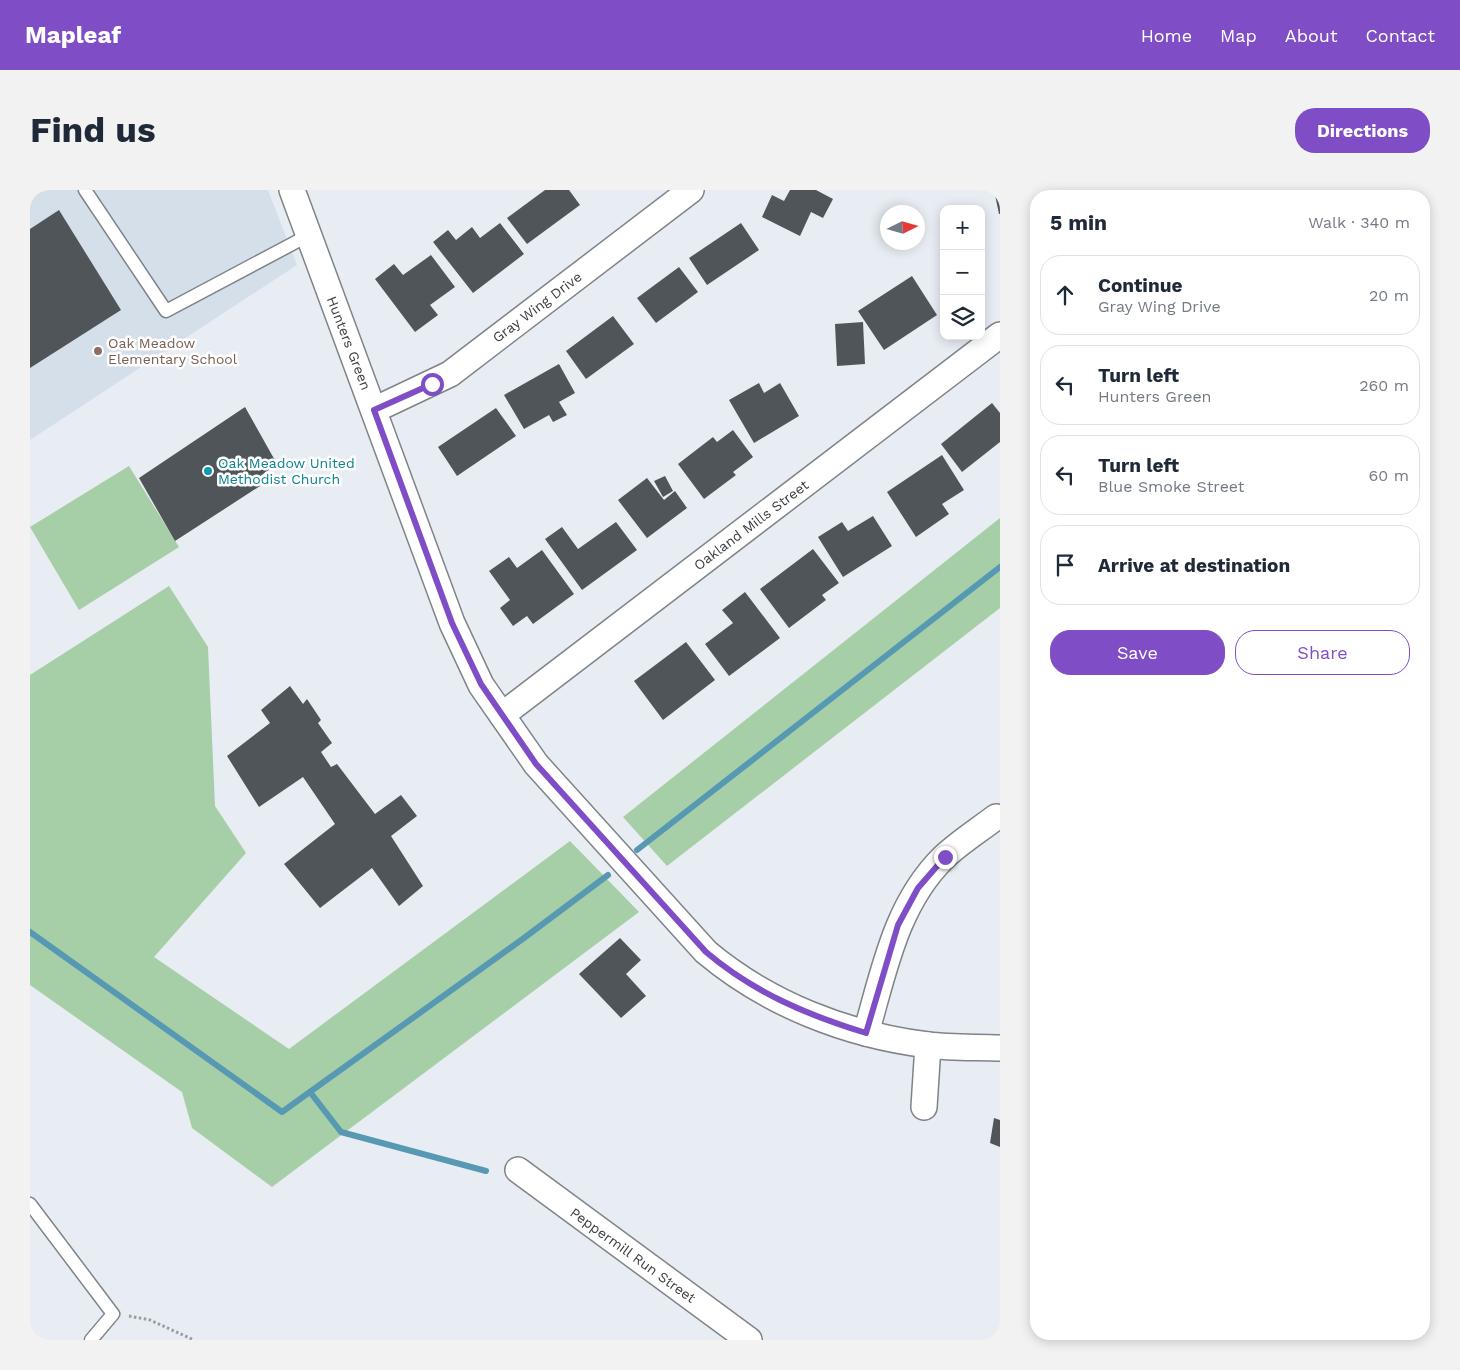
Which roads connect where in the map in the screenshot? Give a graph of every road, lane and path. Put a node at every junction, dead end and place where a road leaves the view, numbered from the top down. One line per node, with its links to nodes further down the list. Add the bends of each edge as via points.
1 (85, 190): 4 (lane, via 166,311)
2 (292, 190): 4 (street, Hunters Green)
3 (690, 190): 6 (street, Gray Wing Drive, via 450,374)
4 (309, 235): 6 (street, Hunters Green)
5 (1000, 335): 7 (street, Oakland Mills Street)
6 (374, 410): 7 (street, Hunters Green, via 452,623 481,684)
7 (502, 715): 9 (street, Hunters Green, via 536,764 706,952 729,972 785,1003)
8 (996, 817): 9 (street, via 945,857 918,888 898,925)
9 (866, 1033): 10 (street, Hunters Green)
10 (928, 1045): 11 (street, Hunters Green); 12 (street)
11 (1000, 1048)
12 (924, 1107)
13 (518, 1170): 18 (street, Peppermill Run Street)
14 (30, 1204): 15 (lane)
15 (113, 1314): 16 (lane); 17 (path, via 150,1320)
16 (91, 1340)
17 (194, 1340)
18 (749, 1340)

